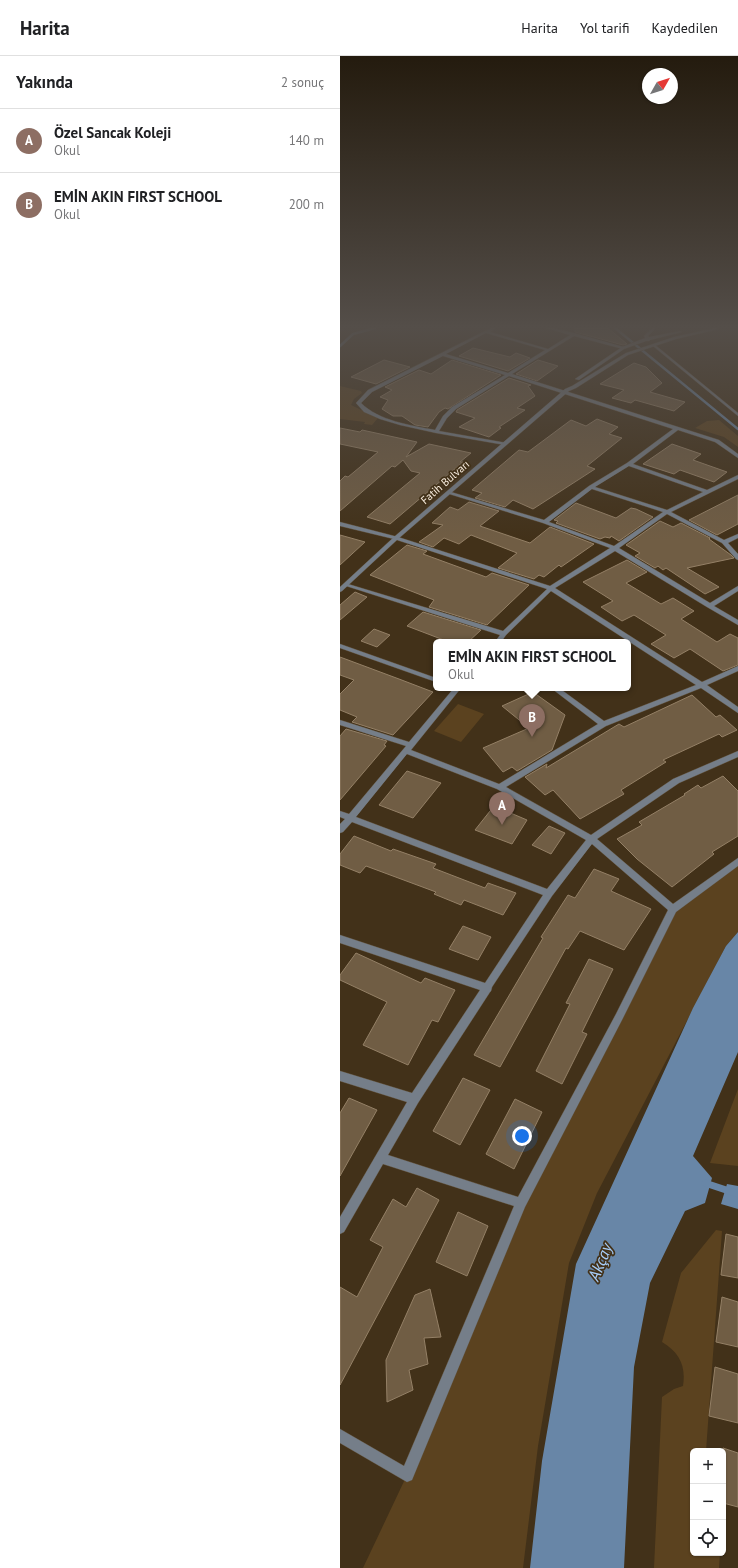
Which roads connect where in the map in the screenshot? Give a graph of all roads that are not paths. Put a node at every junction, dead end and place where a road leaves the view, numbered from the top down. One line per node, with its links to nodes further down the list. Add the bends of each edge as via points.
1 (362, 399): 8 (street, via 358,402 364,409 412,427)
2 (469, 399): 8 (street, via 454,408)
3 (557, 399): 9 (street, Fatih Bulvarı)
4 (588, 399): 7 (street)
5 (719, 399): 6 (street)
6 (738, 415)
7 (676, 428): 10 (street, via 717,441); 11 (street)
8 (436, 432): 9 (street)
9 (505, 444): 15 (street, Fatih Bulvarı)
10 (738, 456)
11 (630, 464): 13 (street); 14 (street)
12 (738, 477): 14 (street)
13 (591, 487): 16 (street); 17 (street)
14 (707, 492): 16 (street)
15 (449, 493): 17 (street); 20 (street, Fatih Bulvarı)
16 (667, 512): 21 (street); 22 (street)
17 (545, 522): 22 (street)
18 (340, 524): 20 (street)
19 (738, 536): 21 (street)
20 (396, 538): 24 (street, Fatih Bulvarı); 25 (street)
21 (724, 542): 23 (street)
22 (615, 548): 25 (street); 28 (street)
23 (738, 558)
24 (346, 585): 27 (street, Fatih Bulvarı); 30 (street)
25 (551, 588): 30 (street); 32 (street)
26 (738, 588): 28 (street)
27 (340, 590)
28 (709, 606): 29 (street)
29 (738, 623)
30 (504, 634): 31 (street)
31 (500, 639)
32 (630, 639)
33 (631, 639): 37 (street)
34 (340, 646): 36 (street)
35 (738, 668): 37 (street)
36 (433, 679)
37 (702, 685): 40 (street); 42 (street)
38 (456, 691): 43 (street)
39 (558, 691): 42 (street)
40 (738, 711)
41 (340, 722): 43 (street)
42 (603, 724): 45 (street)
43 (409, 748): 45 (street); 47 (street)
44 (738, 754): 49 (street, via 676,781)
45 (500, 787): 49 (street)
46 (340, 814): 47 (street)
47 (350, 818): 48 (street); 51 (street)
48 (340, 830)
49 (591, 839): 51 (street); 52 (street)
50 (738, 861): 52 (street)
51 (549, 894): 54 (street)
52 (673, 909): 58 (street)
53 (340, 939): 54 (street)
54 (488, 988): 56 (street)
55 (340, 1076): 56 (street)
56 (414, 1099): 57 (street)
57 (380, 1158): 58 (street); 59 (street)
58 (521, 1203): 60 (street, via 406,1475)
59 (342, 1222)
60 (340, 1436)

